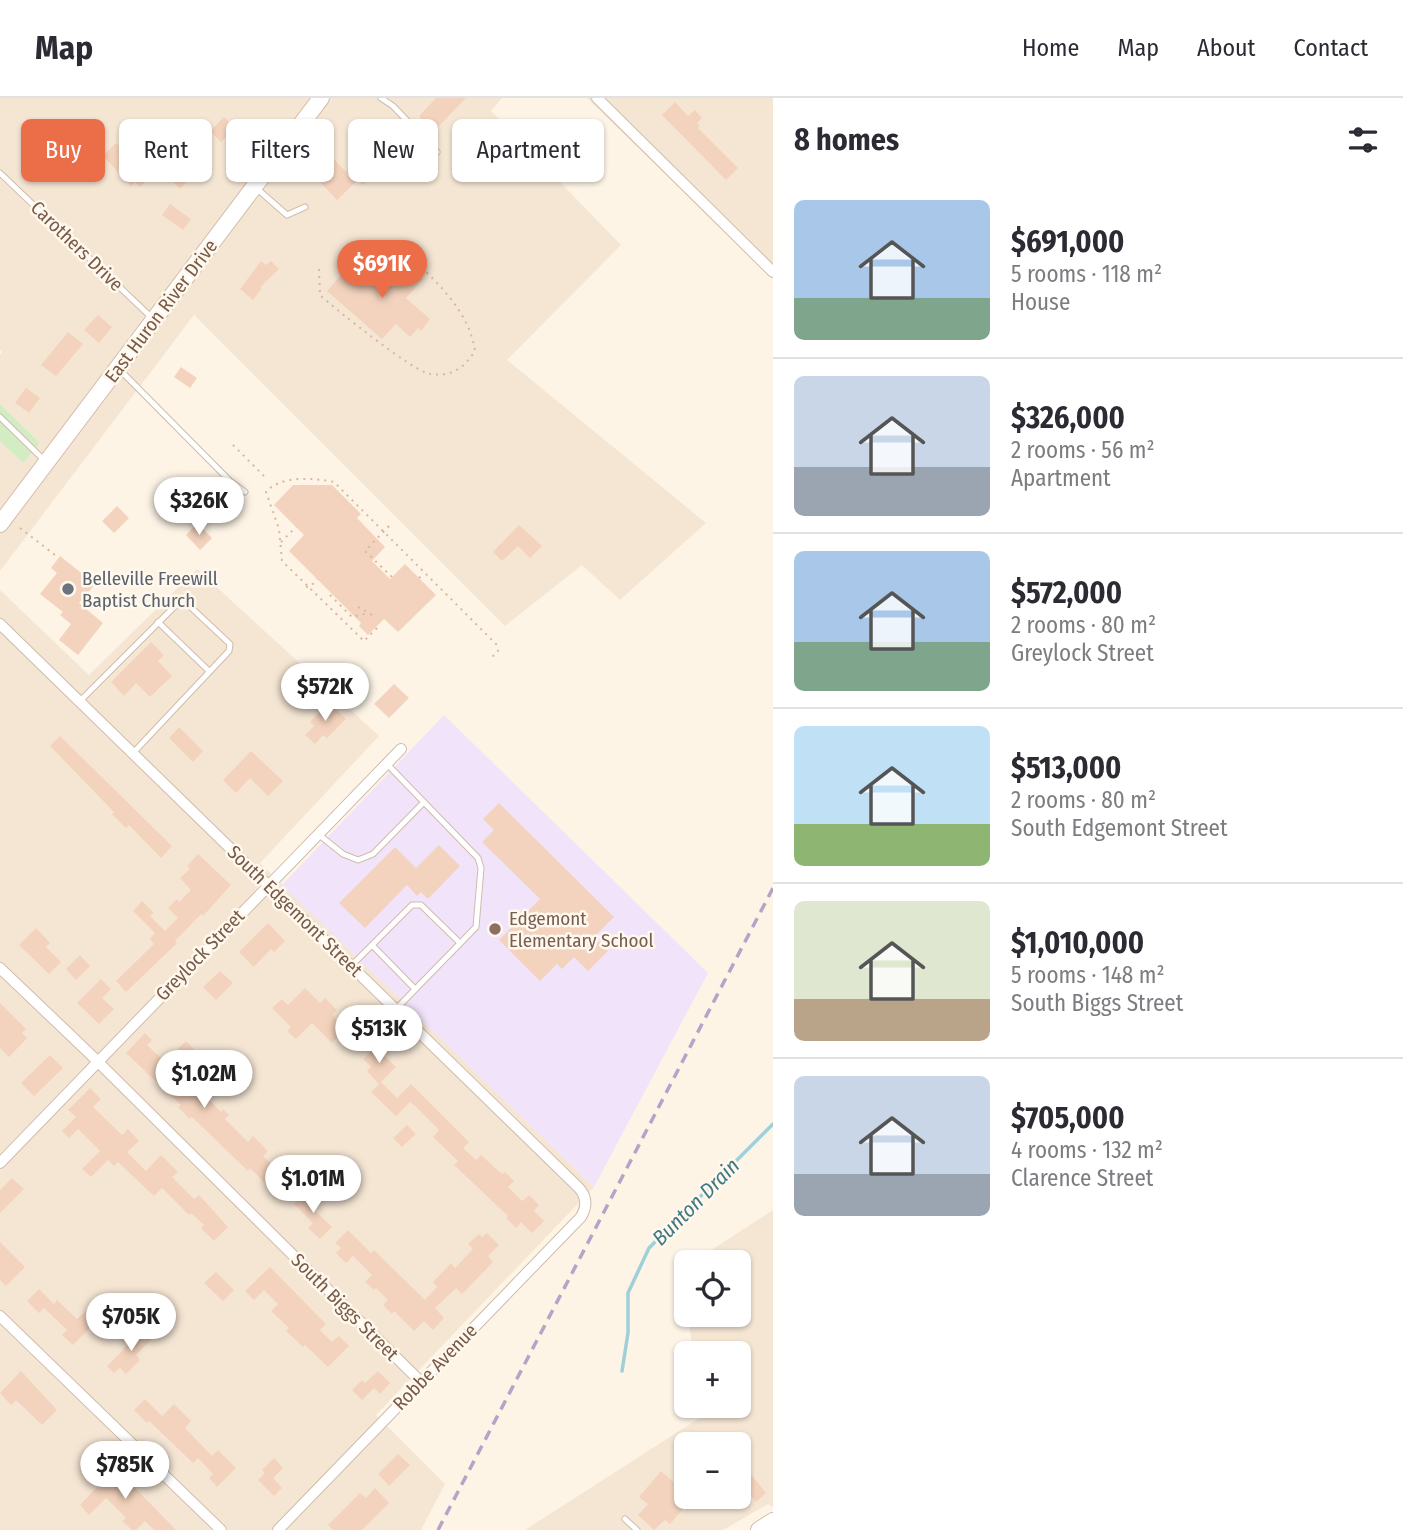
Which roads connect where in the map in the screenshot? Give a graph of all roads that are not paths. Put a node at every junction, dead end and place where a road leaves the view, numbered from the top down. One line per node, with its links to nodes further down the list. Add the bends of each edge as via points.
1 (321, 98): 6 (main road, East Huron River Drive)
2 (381, 98): 4 (lane)
3 (597, 98): 8 (street)
4 (405, 119)
5 (0, 173): 9 (lane, Carothers Drive)
6 (255, 187): 7 (lane, via 287,215); 9 (main road, East Huron River Drive)
7 (305, 206)
8 (773, 272)
9 (154, 320): 10 (main road, East Huron River Drive)
10 (118, 368): 12 (main road, East Huron River Drive); 13 (lane)
11 (0, 417): 12 (lane)
12 (47, 463): 14 (main road, East Huron River Drive)
13 (245, 492)
14 (0, 524)
15 (158, 622): 17 (lane); 17 (lane, via 185,600 230,644); 18 (lane)
16 (0, 624): 18 (street, South Edgemont Street)
17 (209, 671): 20 (lane)
18 (80, 701): 20 (street, South Edgemont Street)
19 (401, 749): 21 (street, Greylock Street)
20 (133, 754): 24 (street, South Edgemont Street)
21 (386, 764): 22 (lane); 23 (street, Greylock Street)
22 (424, 802): 23 (lane, via 373,854 358,860); 25 (lane, via 478,858 481,868 476,927)
23 (318, 834): 24 (street, Greylock Street)
24 (268, 885): 27 (street, South Edgemont Street); 31 (street, Greylock Street)
25 (460, 943): 26 (lane, via 421,905 412,905); 29 (lane)
26 (372, 945): 27 (lane); 29 (lane)
27 (351, 965): 30 (street, South Edgemont Street)
28 (0, 968): 31 (street, South Biggs Street)
29 (415, 989): 30 (lane)
30 (396, 1009): 33 (street, South Edgemont Street, via 579,1188)
31 (97, 1062): 32 (street, Greylock Street); 35 (street, South Biggs Street)
32 (0, 1163)
33 (585, 1201): 35 (street, Robbe Avenue, via 581,1217)
34 (0, 1316): 37 (street)
35 (421, 1382): 38 (street, Robbe Avenue)
36 (625, 1518): 39 (lane)
37 (220, 1530)
38 (278, 1530)
39 (637, 1530)

